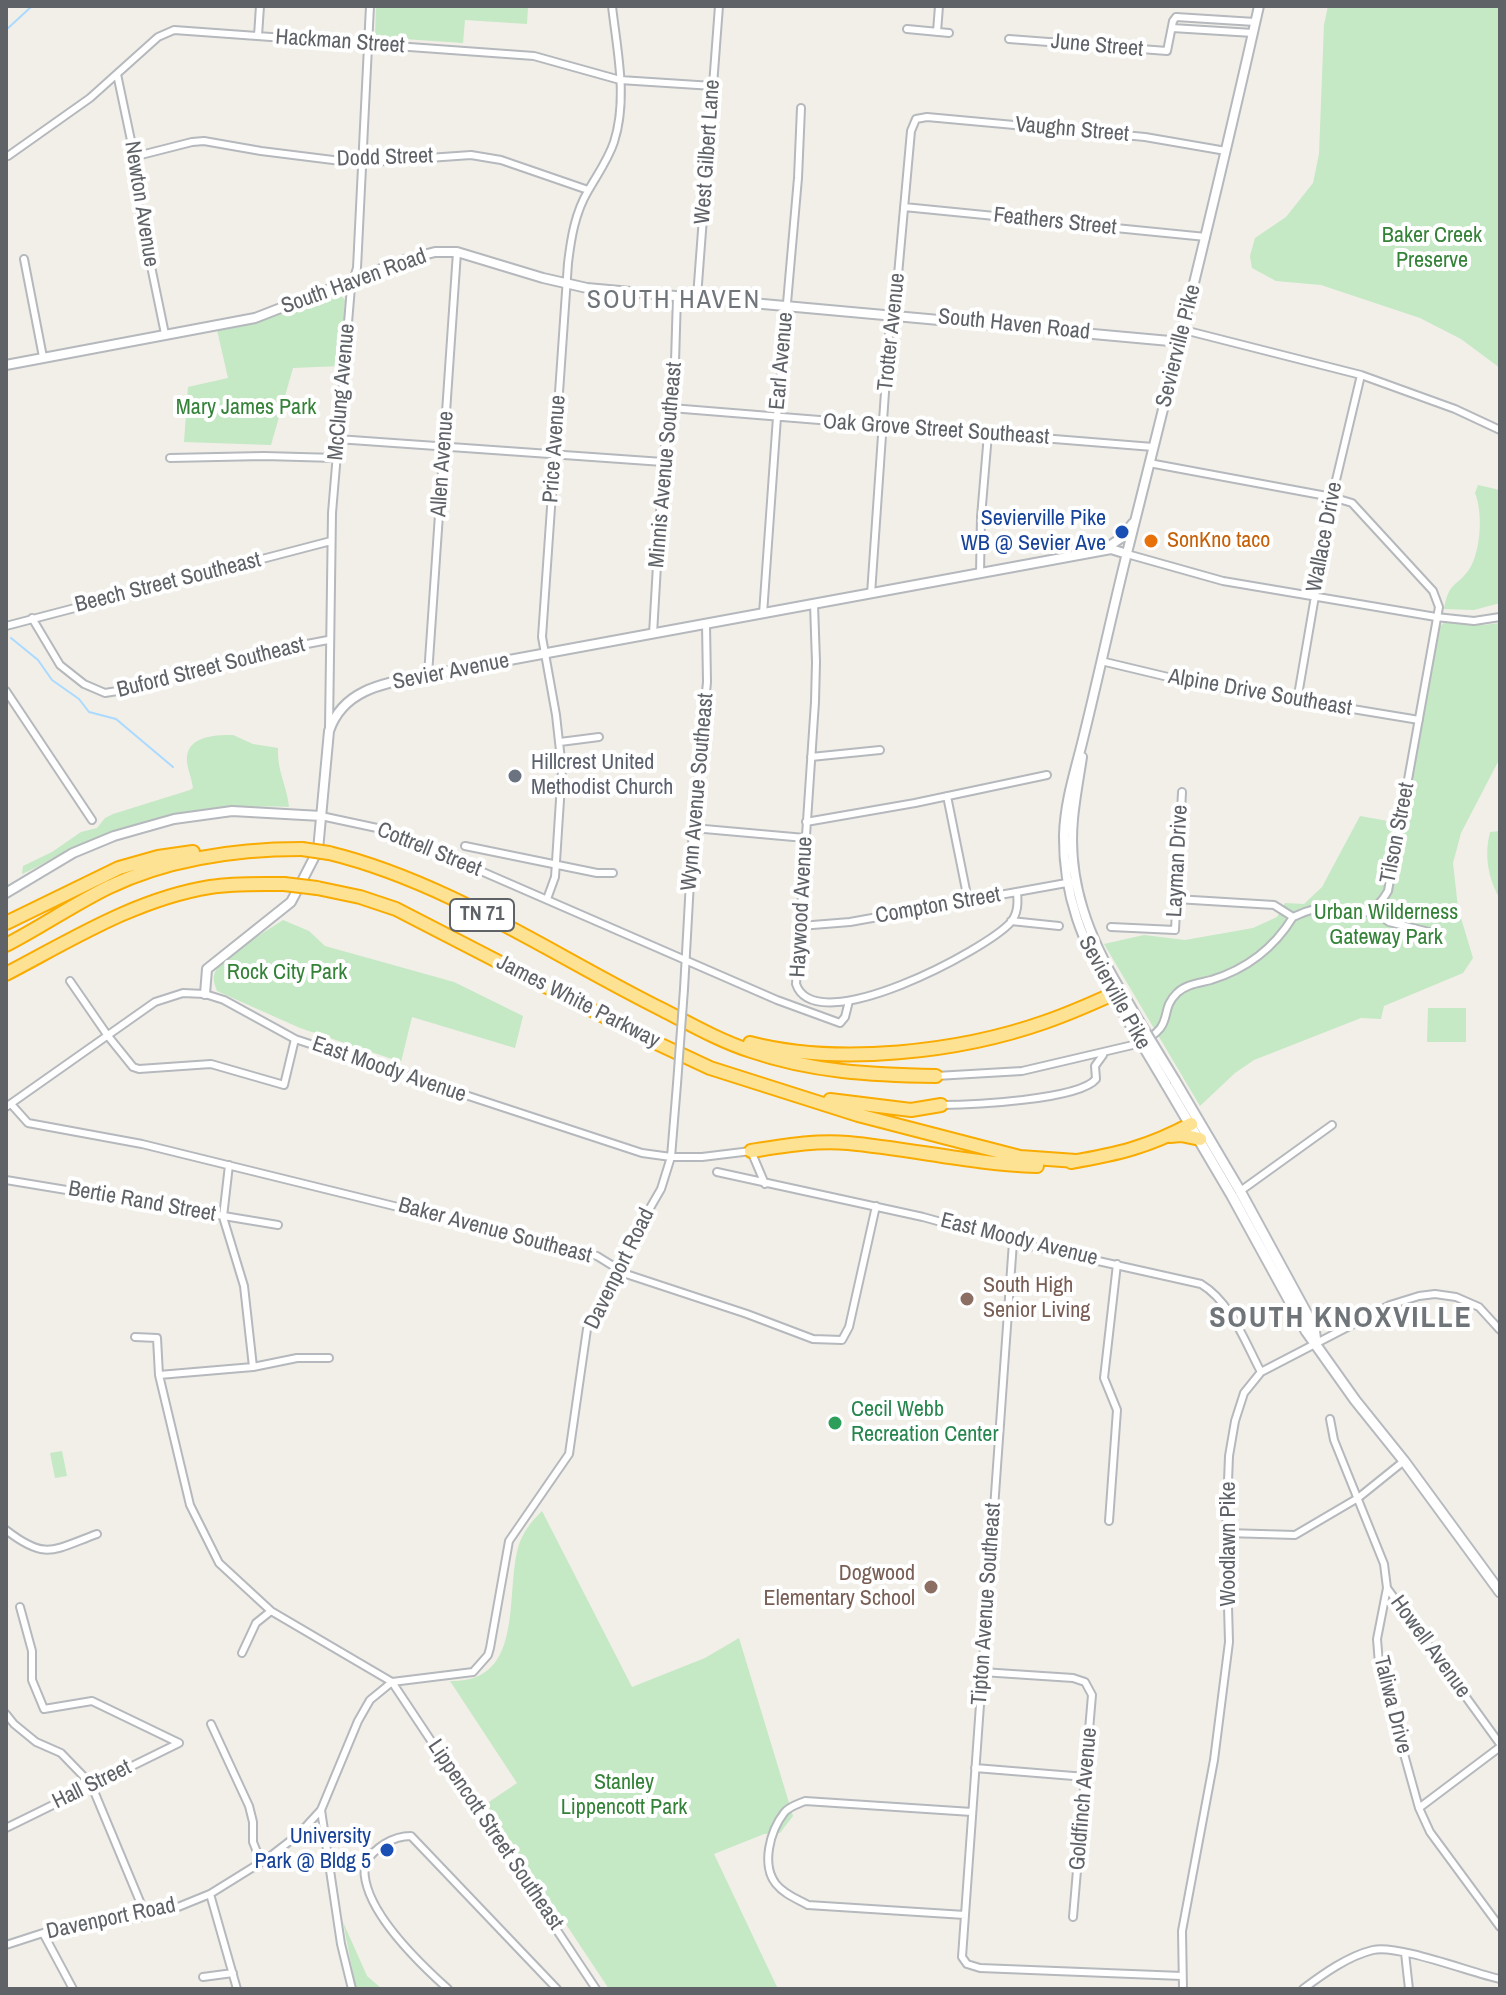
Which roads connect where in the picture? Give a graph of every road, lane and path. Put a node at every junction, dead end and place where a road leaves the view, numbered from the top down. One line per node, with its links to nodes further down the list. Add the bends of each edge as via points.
1 (260, 6): 13 (street)
2 (370, 6): 15 (street, McClung Avenue)
3 (612, 6): 17 (street, Price Avenue)
4 (719, 6): 18 (street, West Gilbert Lane)
5 (939, 6): 10 (street)
6 (1259, 6): 7 (street, Sevierville Pike)
7 (1255, 22): 8 (street, June Street, via 1176,17); 12 (street, Sevierville Pike)
8 (1172, 28): 12 (street); 14 (street, June Street, via 1167,51)
9 (907, 29): 10 (street)
10 (937, 32): 11 (street)
11 (949, 33)
12 (1253, 33): 21 (street, Sevierville Pike)
13 (258, 36): 15 (street, Hackman Street); 16 (street, Hackman Street, via 174,30)
14 (1009, 39)
15 (368, 44): 17 (street, Hackman Street, via 534,56); 24 (street, McClung Avenue)
16 (117, 74): 22 (street, Hackman Street); 23 (street, Newton Avenue)
17 (620, 80): 18 (street, Hackman Street); 25 (street, Price Avenue, via 618,128)
18 (713, 86): 33 (street, West Gilbert Lane)
19 (801, 108): 34 (street, Earl Avenue)
20 (916, 119): 21 (street, Vaughn Street, via 1145,137); 26 (street, Trotter Avenue)
21 (1226, 151): 27 (street, Sevierville Pike)
22 (8, 156)
23 (133, 157): 24 (street, Dodd Street, via 204,141); 37 (street, Newton Avenue)
24 (362, 163): 25 (street, Dodd Street, via 471,155); 30 (street, McClung Avenue)
25 (588, 190): 31 (street, Price Avenue, via 570,241)
26 (904, 207): 27 (street, Feathers Street); 35 (street, Trotter Avenue)
27 (1206, 237): 36 (street, Sevierville Pike)
28 (457, 252): 30 (street, South Haven Road, via 423,254); 31 (street, South Haven Road); 49 (street, Allen Avenue)
29 (24, 259): 39 (street)
30 (353, 280): 37 (street, South Haven Road, via 255,318); 47 (street, McClung Avenue)
31 (567, 284): 32 (street, South Haven Road); 50 (street, Price Avenue)
32 (677, 296): 33 (street, South Haven Road); 42 (street, Minnis Avenue Southeast)
33 (697, 297): 34 (street, South Haven Road)
34 (787, 305): 35 (street, South Haven Road); 43 (street, Earl Avenue)
35 (892, 314): 38 (street, South Haven Road); 44 (street, Trotter Avenue)
36 (1184, 330): 38 (street, Sevierville Pike); 41 (street)
37 (165, 334): 39 (street, South Haven Road)
38 (1181, 342): 48 (street, Sevierville Pike)
39 (43, 357): 40 (street, South Haven Road)
40 (6, 365)
41 (1361, 375): 45 (street); 55 (street, Wallace Drive)
42 (671, 408): 43 (street, Oak Grove Street Southeast); 53 (street, Minnis Avenue Southeast)
43 (777, 417): 44 (street, Oak Grove Street Southeast); 64 (street, Earl Avenue)
44 (883, 427): 46 (street, Oak Grove Street Southeast); 61 (street, Trotter Avenue)
45 (1500, 430)
46 (988, 434): 48 (street, Oak Grove Street Southeast); 60 (street)
47 (337, 439): 49 (street); 52 (street, McClung Avenue)
48 (1153, 447): 54 (street, Sevierville Pike)
49 (444, 449): 50 (street); 74 (street, Allen Avenue)
50 (555, 456): 53 (street); 72 (street, Price Avenue)
51 (170, 458): 52 (street)
52 (336, 458): 57 (street, McClung Avenue)
53 (663, 462): 70 (street, Minnis Avenue Southeast)
54 (1149, 463): 55 (street); 56 (street, Sevierville Pike)
55 (1332, 497): 62 (street, Wallace Drive); 65 (street, Tilson Street, via 1352,503 1431,590 1439,607)
56 (1136, 519): 58 (street); 59 (street, Sevierville Pike)
57 (331, 541): 67 (street, Beech Street Southeast); 71 (street, McClung Avenue)
58 (1102, 551): 59 (street, Sevier Avenue); 60 (street, Sevier Avenue)
59 (1127, 554): 62 (street, via 1202,577); 73 (street, Sevierville Pike)
60 (980, 575): 61 (street, Sevier Avenue)
61 (871, 594): 63 (street, Sevier Avenue)
62 (1314, 596): 65 (street); 76 (street, Wallace Drive)
63 (814, 604): 64 (street, Sevier Avenue); 83 (street, Haywood Avenue)
64 (763, 614): 68 (street, Sevier Avenue)
65 (1436, 617): 66 (street); 77 (street, Tilson Street)
66 (1500, 617)
67 (32, 618): 69 (street, Beech Street Southeast); 71 (street, Buford Street Southeast, via 60,665 105,693)
68 (706, 624): 70 (street, Sevier Avenue); 90 (street, Wynn Avenue Southeast, via 707,682)
69 (6, 626)
70 (653, 634): 72 (street, Sevier Avenue)
71 (328, 640): 78 (street, McClung Avenue)
72 (544, 654): 74 (street, Sevier Avenue); 81 (street, Price Avenue)
73 (1101, 661): 76 (street, Alpine Drive Southeast); 80 (street, Sevierville Pike)
74 (428, 675): 78 (street, Sevier Avenue, via 356,695 340,708)
75 (6, 691): 88 (street)
76 (1297, 701): 77 (street, Alpine Drive Southeast)
77 (1419, 720): 102 (street, Tilson Street, via 1388,891)
78 (329, 731): 87 (street, Sevier Avenue)
79 (599, 737): 81 (street)
80 (1083, 740): 96 (street, Sevierville Pike); 96 (street, Sevierville Pike, via 1065,819)
81 (560, 742): 94 (street, Price Avenue)
82 (880, 750): 83 (street)
83 (811, 757): 89 (street, Haywood Avenue)
84 (1047, 775): 86 (street)
85 (1182, 792): 100 (street, Layman Drive)
86 (947, 796): 89 (street); 101 (street)
87 (321, 816): 97 (street, Cottrell Street, via 232,811 174,819 73,853); 99 (street, Cottrell Street, via 377,828); 115 (street, Sevier Avenue, via 318,850 291,902 207,969)
88 (92, 820)
89 (806, 822): 91 (street, Haywood Avenue)
90 (693, 828): 91 (street); 111 (street, Wynn Avenue Southeast)
91 (805, 838): 106 (street, Haywood Avenue)
92 (465, 846): 94 (street)
93 (256, 849): 105 (highway, via 206,850 119,868); 110 (highway, James White Parkway / TN 71, via 157,868 108,888); 117 (highway, James White Parkway / TN 71, bridge, via 329,853 396,873)
94 (556, 864): 95 (street); 99 (street, Price Avenue)
95 (613, 873)
96 (1071, 882): 98 (street, Compton Street); 114 (street, Sevierville Pike, via 1076,922)
97 (8, 888)
98 (1017, 892): 101 (street, Compton Street); 104 (street)
99 (547, 899): 111 (street, Cottrell Street)
100 (1176, 899): 103 (street, via 1274,905); 108 (street, Layman Drive, via 1175,930)
101 (968, 900): 106 (street, Compton Street)
102 (1380, 906): 103 (street, Tilson Street, via 1366,913 1318,909); 109 (street, via 1389,922)
103 (1293, 917): 120 (street, via 1255,960 1180,990 1154,1035)
104 (1011, 921): 107 (street); 116 (street, Haywood Avenue, via 942,967)
105 (6, 923)
106 (800, 926): 116 (street, Haywood Avenue, via 799,991 823,1002)
107 (1059, 926)
108 (1111, 927)
109 (1437, 934)
110 (6, 945)
111 (686, 960): 116 (street, Cottrell Street, via 840,1023); 126 (street, Wynn Avenue Southeast, bridge)
112 (6, 974): 124 (highway, James White Parkway / TN 71, bridge, via 161,899 225,885 317,888 396,909 648,1039)
113 (70, 981): 118 (street)
114 (1117, 993): 117 (highway, via 1025,1028 896,1052 779,1049); 125 (main road, Sevierville Pike, bridge, via 1139,1022); 125 (main road, Sevierville Pike, bridge, via 1123,1012)
115 (205, 994): 118 (street, via 164,998); 119 (street, East Moody Avenue)
116 (849, 1001)
117 (690, 1024): 123 (highway, via 752,1051 809,1067)
118 (108, 1036): 119 (street, via 139,1069 211,1064 284,1085); 128 (street)
119 (295, 1039): 134 (street, East Moody Avenue, via 614,1145)
120 (1106, 1053): 121 (street); 122 (street)
121 (1082, 1058): 122 (street); 123 (street, via 1022,1071)
122 (1095, 1066): 127 (street, via 1096,1079 1087,1086 1031,1099)
123 (936, 1076)
124 (745, 1080): 127 (highway, via 864,1106 911,1110); 135 (highway, via 1020,1157)
125 (1170, 1082): 129 (main road, Sevierville Pike)
126 (677, 1084): 134 (street, Davenport Road)
127 (941, 1105)
128 (8, 1106): 136 (street, Baker Avenue Southeast, via 28,1123)
129 (1194, 1122): 131 (highway); 132 (main road, Sevierville Pike); 140 (main road, Sevierville Pike)
130 (1332, 1125): 140 (street)
131 (1160, 1139): 132 (highway); 135 (highway, via 1120,1154)
132 (1200, 1139): 140 (main road, Sevierville Pike)
133 (751, 1151): 134 (street); 135 (highway, via 827,1142 1008,1165); 139 (street)
134 (671, 1157): 146 (street, Davenport Road, via 661,1189)
135 (1076, 1161)
136 (229, 1165): 142 (street); 146 (street, Baker Avenue Southeast, via 597,1256)
137 (717, 1172): 139 (street, East Moody Avenue)
138 (6, 1180): 142 (street, Bertie Rand Street)
139 (765, 1184): 141 (street, East Moody Avenue)
140 (1236, 1194): 149 (main road, Sevierville Pike)
141 (876, 1206): 144 (street, East Moody Avenue); 146 (street, Baker Avenue Southeast, via 857,1301 842,1340 813,1339)
142 (223, 1217): 143 (street, Bertie Rand Street); 151 (street, via 244,1286)
143 (278, 1225)
144 (1013, 1242): 145 (street, East Moody Avenue); 166 (street, Tipton Avenue Southeast)
145 (1117, 1264): 152 (street, East Moody Avenue, via 1212,1290 1226,1305); 157 (street, via 1104,1378 1117,1410)
146 (616, 1267): 167 (street, Davenport Road, via 587,1329 569,1454 507,1548 488,1655 468,1674)
147 (1500, 1330): 149 (street, via 1479,1307 1435,1294 1390,1305)
148 (135, 1337): 153 (street, via 157,1338)
149 (1316, 1343): 152 (street); 155 (main road)
150 (329, 1358): 151 (street)
151 (253, 1367): 153 (street)
152 (1261, 1372): 159 (street, Woodlawn Pike, via 1244,1393 1235,1421)
153 (159, 1375): 164 (street, via 190,1505 202,1533 219,1563)
154 (1330, 1419): 156 (street, Taliwa Drive)
155 (1404, 1461): 156 (street); 162 (main road)
156 (1358, 1498): 159 (street, via 1295,1535); 161 (street, Taliwa Drive, via 1384,1564)
157 (1109, 1521)
158 (6, 1530): 160 (street, via 38,1551)
159 (1226, 1533): 188 (street, Woodlawn Pike, via 1229,1642 1214,1760 1182,1931)
160 (97, 1534)
161 (1387, 1588): 170 (street, Howell Avenue); 174 (street, Taliwa Drive, via 1377,1639 1379,1664)
162 (1500, 1592)
163 (20, 1607): 173 (street, Hall Street, via 32,1651 32,1680 44,1709 92,1701 179,1743)
164 (271, 1611): 165 (street, via 256,1623); 167 (street)
165 (242, 1653)
166 (982, 1672): 171 (street, Tipton Avenue Southeast); 172 (street, Goldfinch Avenue, via 1085,1682 1092,1695)
167 (392, 1682): 175 (street, Davenport Road, via 370,1700 358,1721); 196 (street, Lippencott Street Southeast)
168 (6, 1714): 173 (street, via 36,1742 61,1753)
169 (211, 1724): 178 (street, via 249,1806)
170 (1500, 1746): 174 (street)
171 (975, 1768): 172 (street); 176 (street, Tipton Avenue Southeast)
172 (1086, 1777): 182 (street, Goldfinch Avenue)
173 (91, 1784): 177 (street, Hall Street); 181 (street)
174 (1419, 1808): 183 (street, Taliwa Drive, via 1430,1832)
175 (321, 1810): 178 (street, Davenport Road); 193 (street)
176 (972, 1812): 180 (street, Tipton Avenue Southeast); 180 (street, via 805,1801 785,1810 770,1839 774,1882 808,1905)
177 (6, 1828)
178 (261, 1862): 179 (street, Davenport Road)
179 (210, 1894): 181 (street, Davenport Road); 187 (street)
180 (965, 1915): 188 (street, Tipton Avenue Southeast, via 962,1957 980,1968)
181 (146, 1916): 184 (street, Davenport Road)
182 (1073, 1917)
183 (1500, 1927)
184 (43, 1933): 185 (street, Davenport Road); 191 (street)
185 (6, 1945)
186 (1405, 1953): 190 (street); 198 (street, via 1375,1949 1325,1972); 199 (street)
187 (233, 1973): 189 (street); 192 (street)
188 (1182, 1976): 197 (street, Woodlawn Pike)
189 (203, 1977)
190 (1500, 1979)
191 (73, 1989)
192 (237, 1989)
193 (352, 1989)
194 (448, 1989): 195 (street, via 396,1936 365,1886 369,1856 398,1836 411,1836)
195 (557, 1989)
196 (596, 1989)
197 (1183, 1989)
198 (1303, 1989)
199 (1409, 1989)

